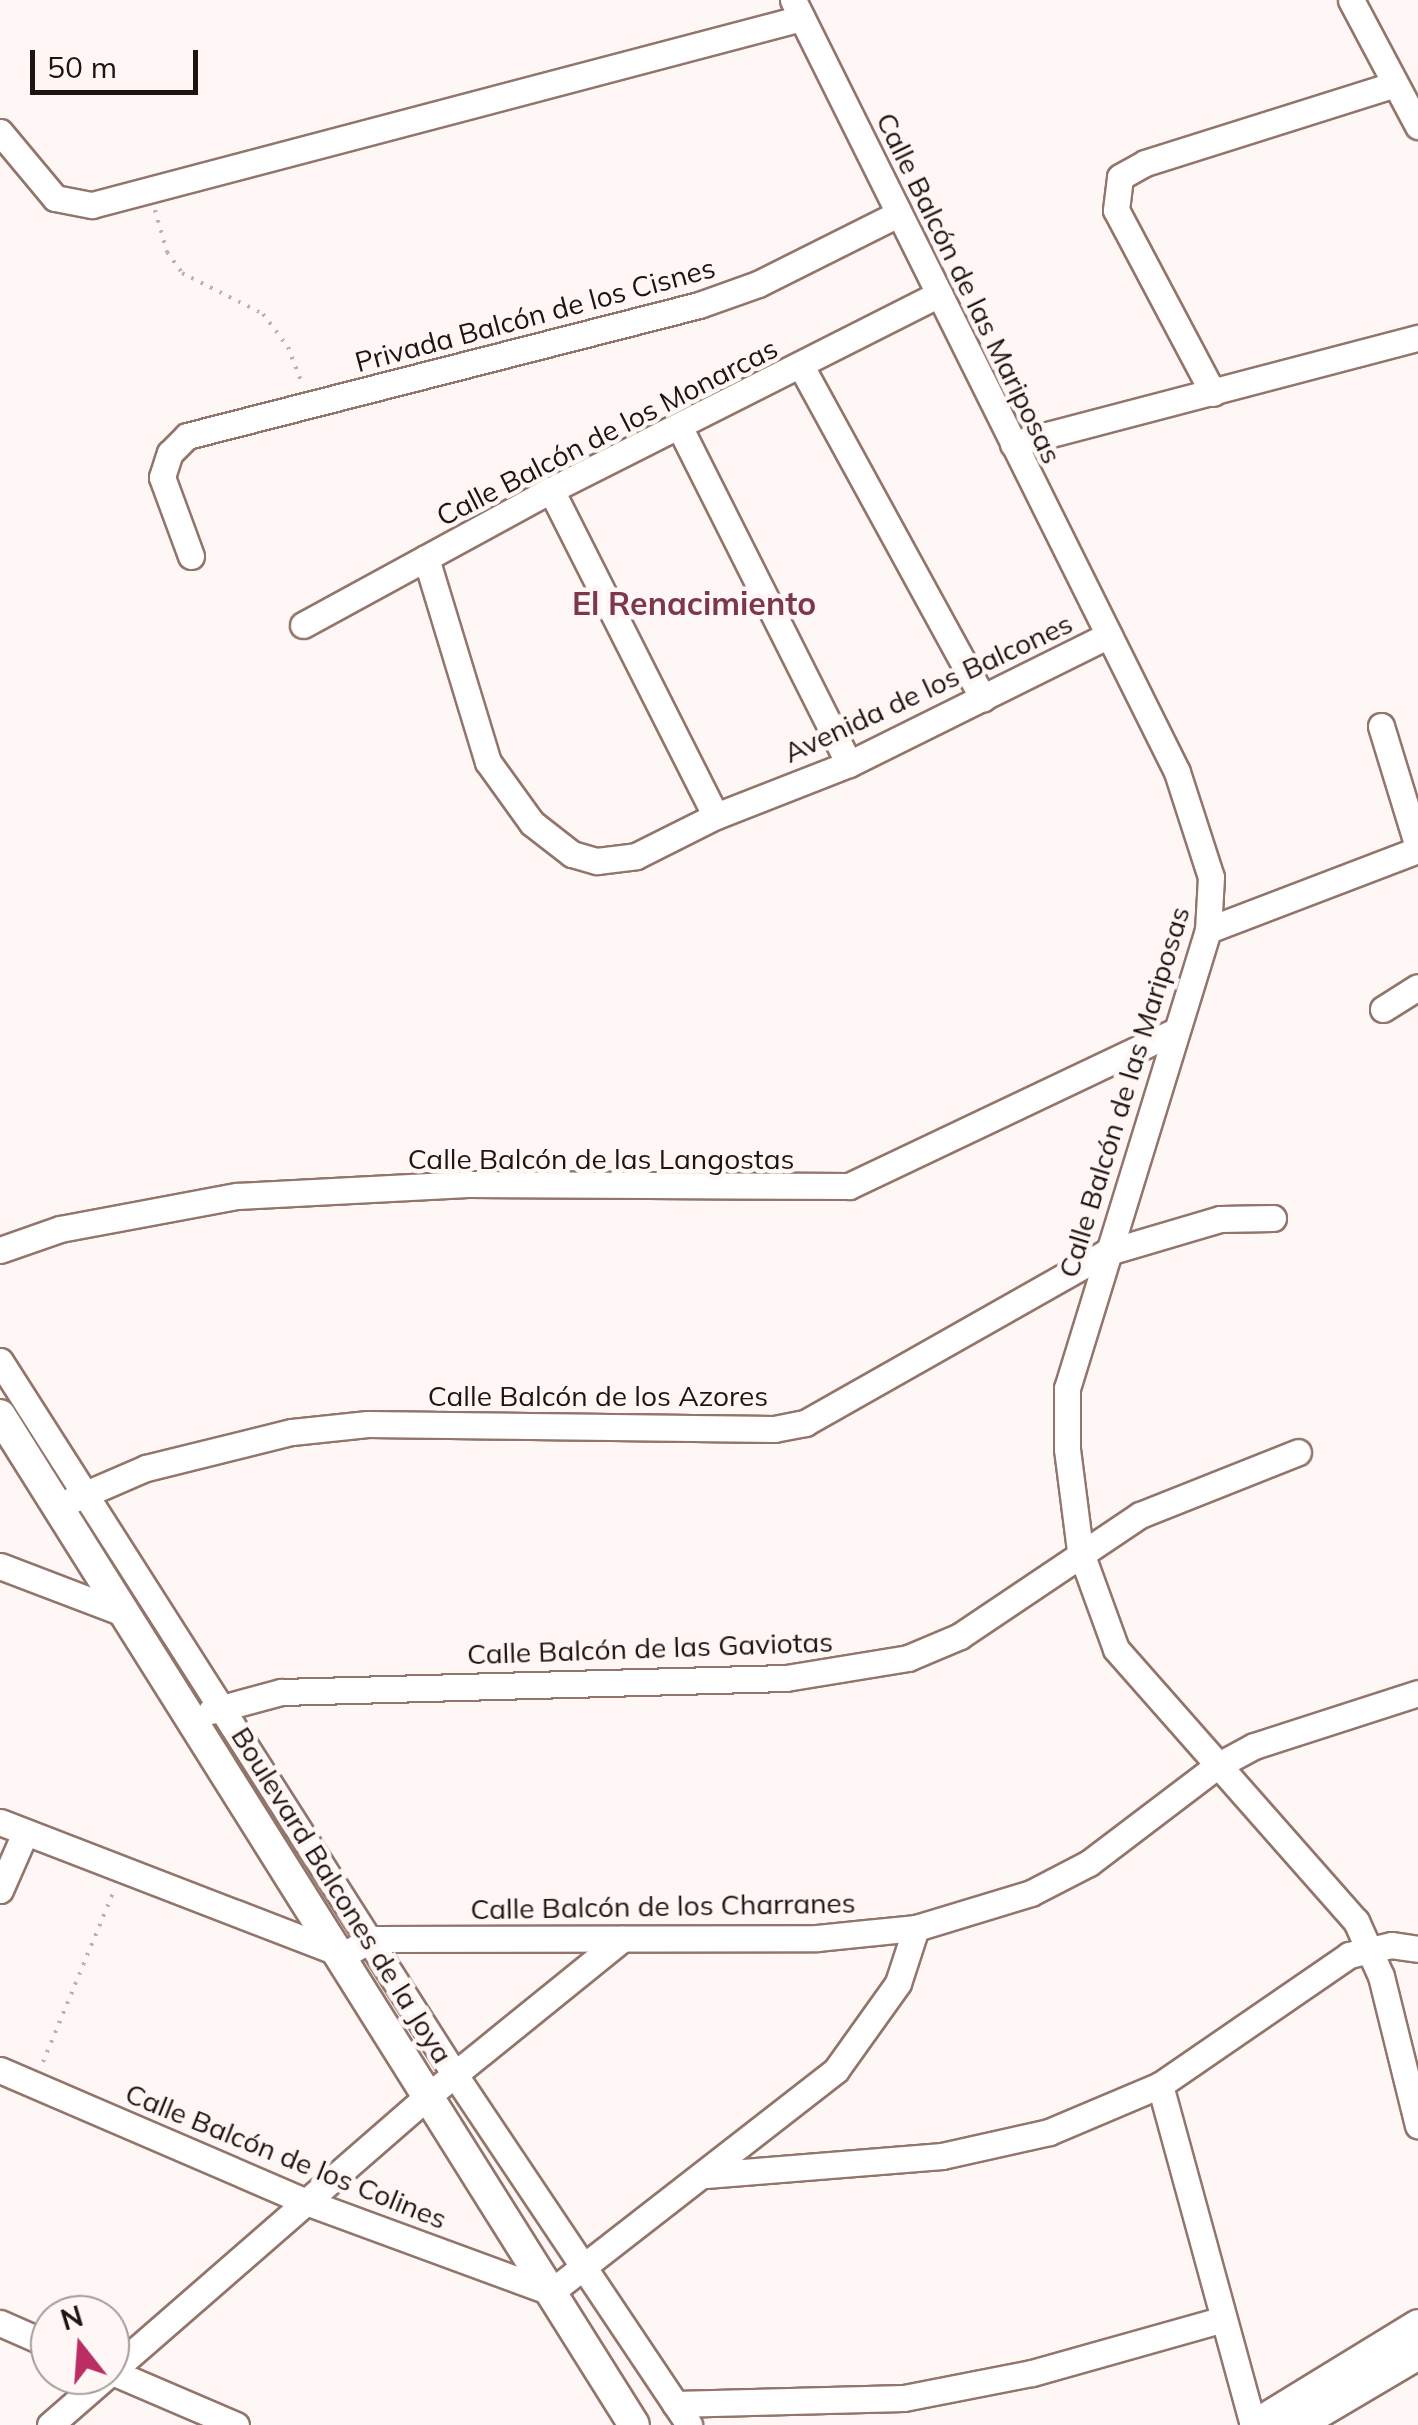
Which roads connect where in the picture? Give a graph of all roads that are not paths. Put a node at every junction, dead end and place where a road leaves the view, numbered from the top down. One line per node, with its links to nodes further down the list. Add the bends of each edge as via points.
1 (1351, 0): 3 (street)
2 (798, 9): 5 (street, via 150,191 80,204 65,204 40,186); 6 (street, Calle Balcón de las Mariposas)
3 (1392, 86): 4 (street); 10 (street, via 1145,162 1120,177 1116,210)
4 (1418, 126)
5 (0, 132)
6 (898, 214): 7 (street, Calle Balcón de las Mariposas); 14 (street, Privada Balcón de los Cisnes, via 758,284 700,305 200,431 176,444 162,477)
7 (939, 294): 9 (street, Calle Balcón de los Monarcas); 12 (street, Calle Balcón de las Mariposas)
8 (1418, 338): 10 (street)
9 (800, 366): 11 (street, Calle Balcón de los Monarcas); 18 (street)
10 (1213, 393): 12 (street)
11 (680, 428): 13 (street, Calle Balcón de los Monarcas); 20 (street)
12 (1013, 444): 17 (street, Calle Balcón de las Mariposas)
13 (551, 490): 15 (street, Calle Balcón de los Monarcas); 21 (street)
14 (191, 556)
15 (426, 558): 16 (street, Calle Balcón de los Monarcas); 21 (street, Avenida de los Balcones, via 476,732 510,798 532,824 572,854 615,861 667,844)
16 (303, 626)
17 (1109, 635): 18 (street, Avenida de los Balcones); 23 (street, Calle Balcón de las Mariposas, via 1189,798 1211,876)
18 (983, 698): 20 (street, Avenida de los Balcones)
19 (1381, 726): 22 (street)
20 (849, 764): 21 (street, Avenida de los Balcones)
21 (716, 816)
22 (1418, 849): 23 (street)
23 (1208, 930): 26 (street, Calle Balcón de las Mariposas)
24 (1418, 987): 25 (street)
25 (1383, 1009)
26 (1174, 1032): 28 (street, Calle Balcón de las Langostas, via 849,1186 468,1184 237,1196 60,1229); 29 (street, Calle Balcón de las Mariposas)
27 (1273, 1218): 29 (street, Calle Balcón de los Azores, via 1220,1219)
28 (0, 1250)
29 (1105, 1253): 33 (street, Calle Balcón de los Azores, via 805,1422 774,1428 349,1426 292,1432 146,1468); 35 (street, Calle Balcón de las Mariposas, via 1066,1401)
30 (0, 1361): 33 (street, Boulevard Balcones de la Joya)
31 (0, 1415): 34 (street, Boulevard Balcones de la Joya)
32 (1298, 1452): 35 (street, Calle Balcón de las Gaviotas, via 1140,1515)
33 (85, 1492): 34 (street, Calle Balcón de los Azores); 39 (street, Boulevard Balcones de la Joya)
34 (58, 1506): 37 (street, Boulevard Balcones de la Joya)
35 (1080, 1550): 39 (street, Calle Balcón de las Gaviotas, via 960,1636 908,1658 846,1672 280,1692); 41 (street, Calle Balcón de las Mariposas, via 1116,1649)
36 (0, 1566): 37 (street)
37 (126, 1614): 40 (street, Boulevard Balcones de la Joya)
38 (1412, 1701): 41 (street, Calle Balcón de los Charranes, via 1254,1746)
39 (223, 1706): 40 (street, Calle Balcón de las Gaviotas); 46 (street, Boulevard Balcones de la Joya)
40 (192, 1717): 50 (street, Boulevard Balcones de la Joya)
41 (1217, 1766): 45 (street, Calle Balcón de los Charranes, via 1089,1863 1030,1893); 48 (street, Calle Balcón de las Mariposas, via 1356,1921)
42 (0, 1822): 43 (street)
43 (25, 1833): 44 (street); 50 (street)
44 (0, 1890)
45 (916, 1928): 47 (street, Calle Balcón de los Charranes, via 817,1938); 56 (street, via 898,1983 836,2070)
46 (371, 1939): 47 (street, Calle Balcón de los Charranes); 50 (street); 52 (street, Boulevard Balcones de la Joya)
47 (622, 1939): 52 (street)
48 (1370, 1947): 49 (street); 53 (street, via 1324,1969); 55 (street, Calle Balcón de las Mariposas)
49 (1418, 1948)
50 (344, 1956): 54 (street, Boulevard Balcones de la Joya)
51 (0, 2070): 57 (street, Calle Balcón de los Colines)
52 (455, 2075): 54 (street); 58 (street, Boulevard Balcones de la Joya)
53 (1160, 2084): 56 (street, via 1002,2146); 60 (street)
54 (428, 2096): 57 (street); 59 (street, Boulevard Balcones de la Joya)
55 (1418, 2126)
56 (706, 2175): 58 (street)
57 (309, 2203): 59 (street, Calle Balcón de los Colines); 65 (street)
58 (587, 2268): 59 (street); 68 (street, Boulevard Balcones de la Joya)
59 (551, 2292): 71 (street, Boulevard Balcones de la Joya)
60 (1221, 2320): 68 (street, via 1032,2373 904,2398); 72 (street)
61 (0, 2323): 63 (street)
62 (1418, 2325): 72 (street)
63 (30, 2336)
64 (1418, 2354): 73 (street)
65 (130, 2357)
66 (130, 2380): 70 (street)
67 (85, 2395): 69 (street)
68 (682, 2415)
69 (50, 2425)
70 (236, 2425)
71 (634, 2425)
72 (1254, 2425)
73 (1298, 2425)

